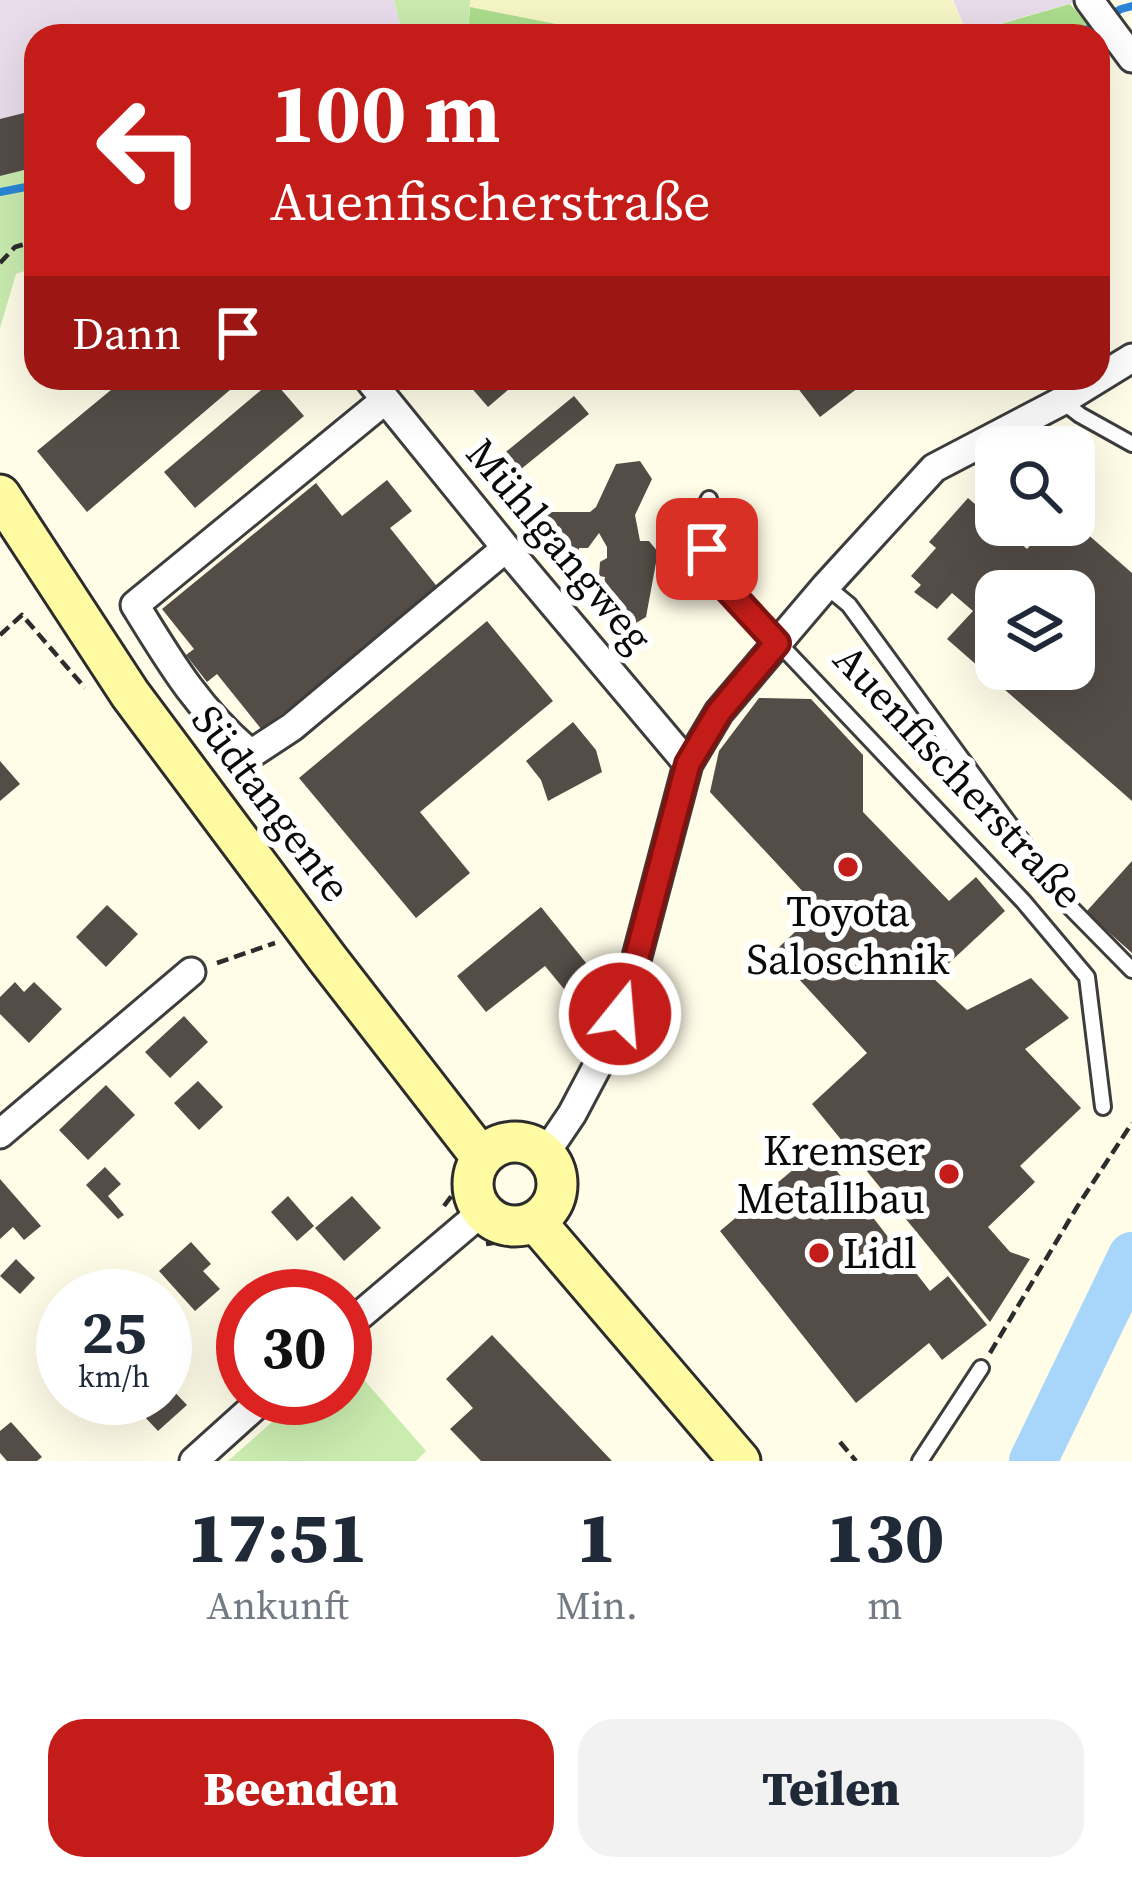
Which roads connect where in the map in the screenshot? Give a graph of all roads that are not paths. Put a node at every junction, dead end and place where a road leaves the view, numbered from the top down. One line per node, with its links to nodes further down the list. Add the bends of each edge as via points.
1 (1110, 28): 2 (street)
2 (1132, 58)
3 (376, 390): 10 (street, via 135,605 220,729 251,754)
4 (378, 390): 10 (street, Mühlgangweg)
5 (1079, 390): 6 (street, Auenfischerstraße)
6 (1062, 400): 7 (lane); 11 (street, Auenfischerstraße, via 934,468)
7 (1132, 444)
8 (0, 495): 19 (main road, Südtangente, via 130,694)
9 (710, 499): 12 (lane, Auenfischerstraße, via 698,520 717,578)
10 (506, 548): 13 (street, Mühlgangweg)
11 (826, 586): 12 (street, Auenfischerstraße); 14 (lane, via 849,605 1070,907)
12 (777, 643): 13 (street, Auenfischerstraße); 16 (lane, Auenfischerstraße, via 1087,977)
13 (688, 764): 18 (street, Auenfischerstraße, via 609,1044)
14 (1132, 970)
15 (190, 972): 17 (street)
16 (1103, 1107)
17 (0, 1134)
18 (545, 1154): 19 (main road, via 519,1142); 21 (main road, via 557,1191)
19 (482, 1158): 20 (main road, via 473,1185)
20 (483, 1211): 21 (main road, via 502,1224); 22 (street)
21 (536, 1221): 26 (main road)
22 (372, 1305)
23 (981, 1368): 27 (lane)
24 (234, 1425): 25 (street)
25 (194, 1461)
26 (740, 1461)
27 (920, 1461)

